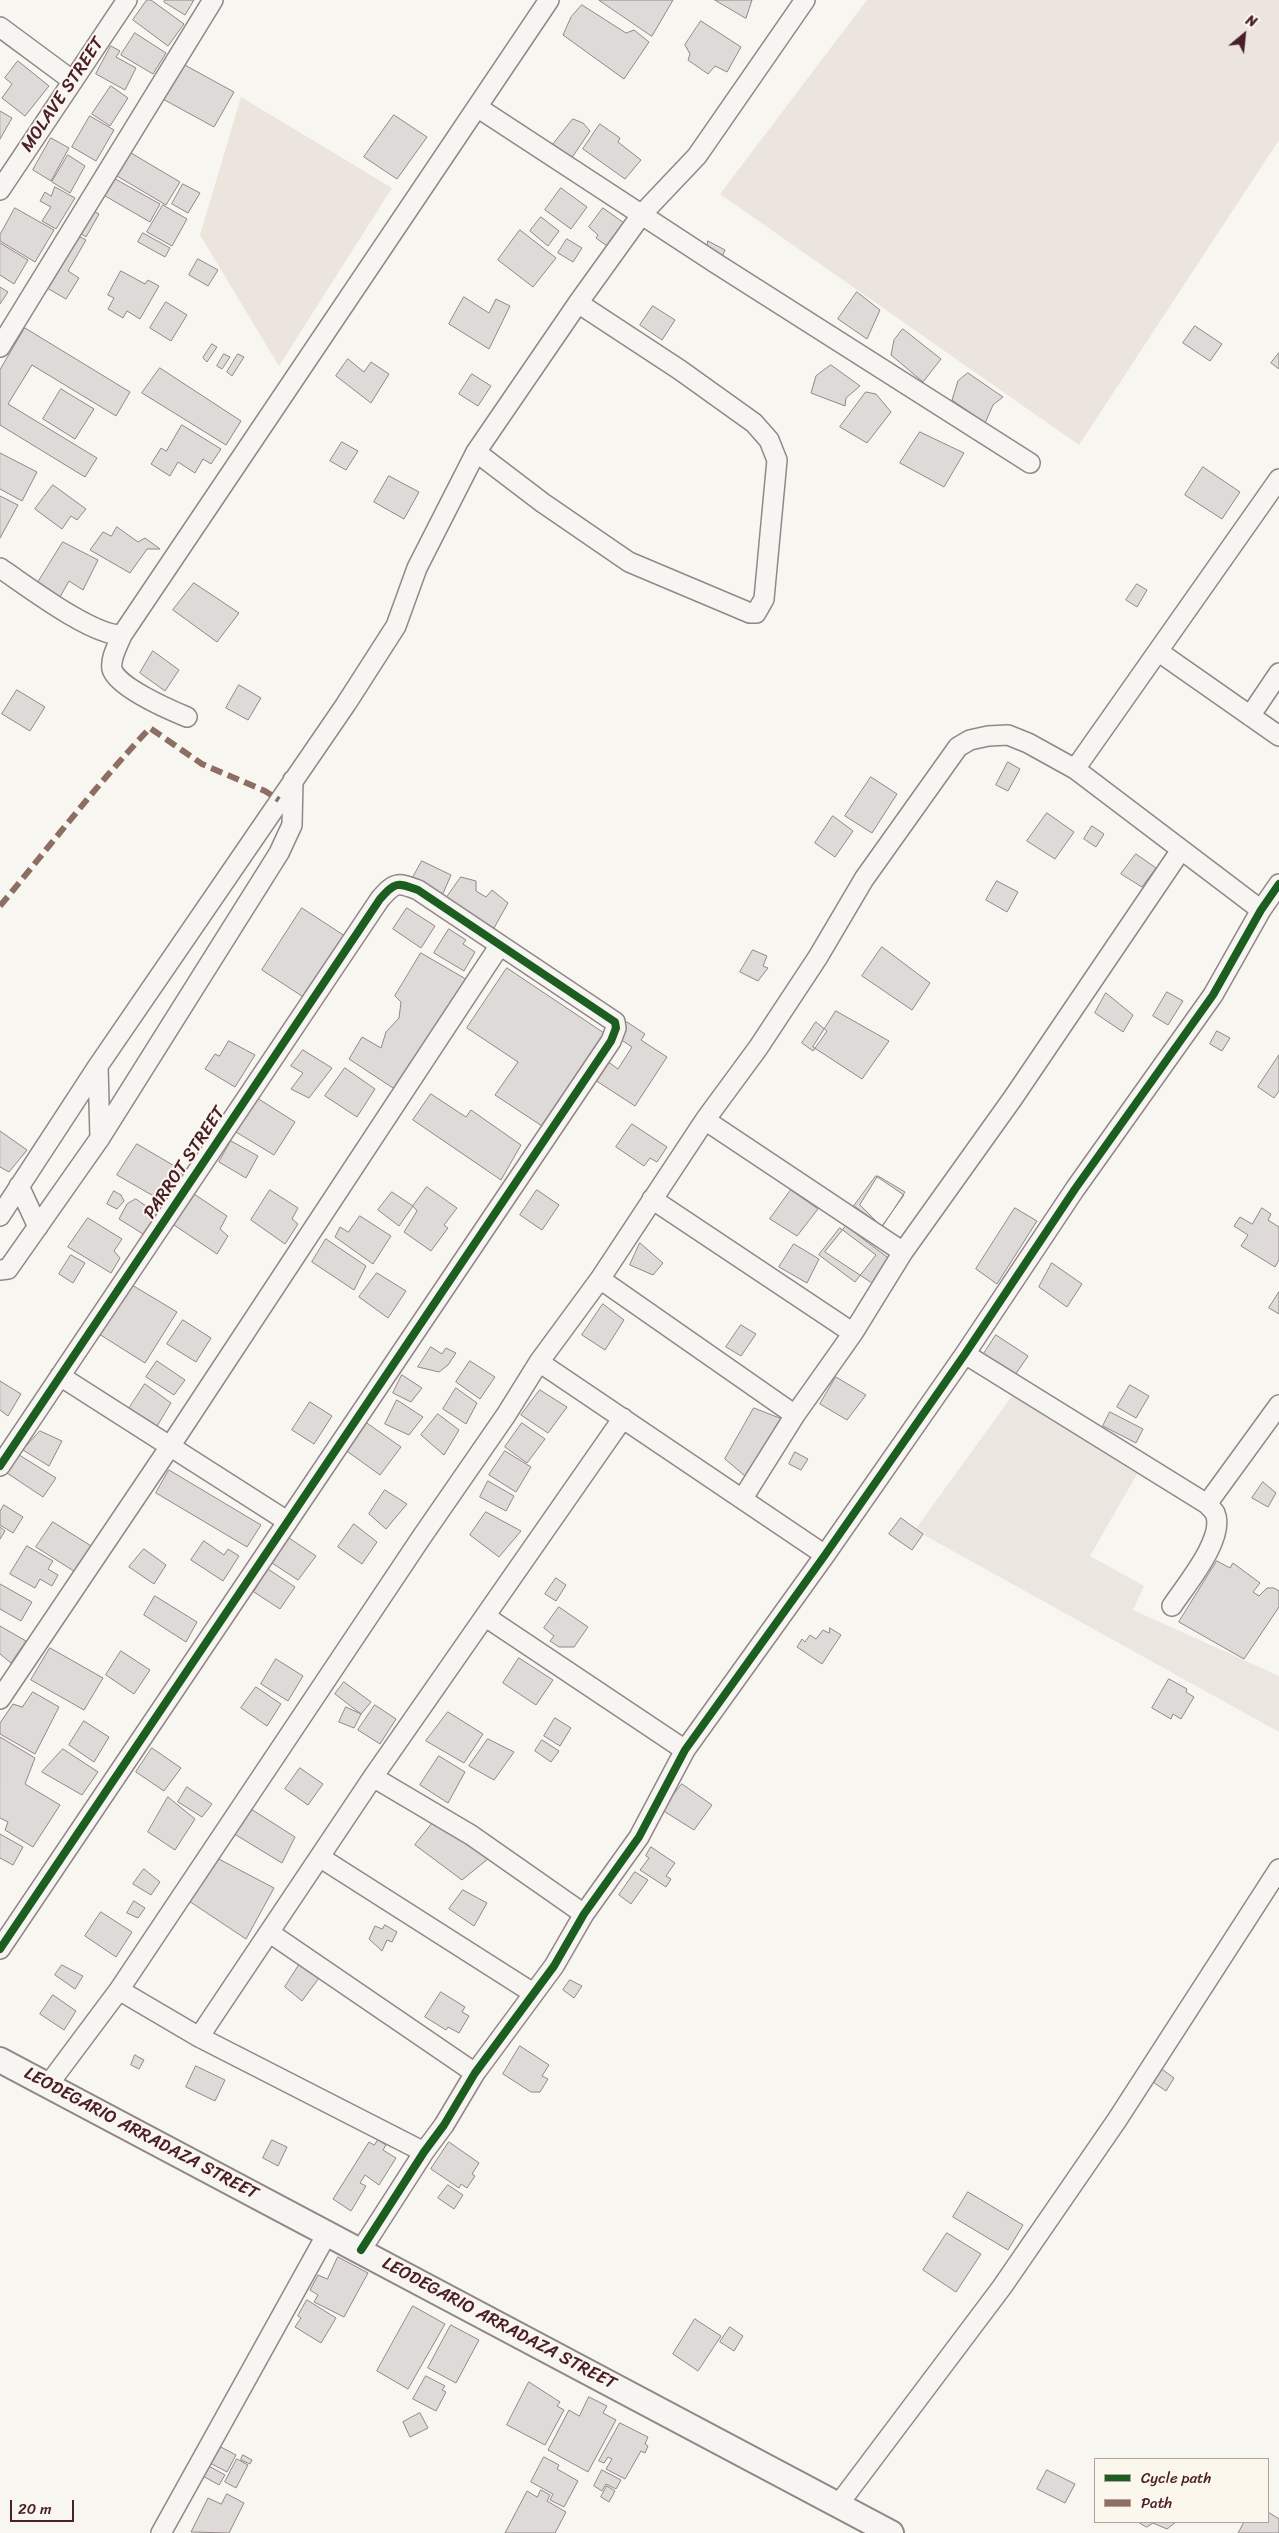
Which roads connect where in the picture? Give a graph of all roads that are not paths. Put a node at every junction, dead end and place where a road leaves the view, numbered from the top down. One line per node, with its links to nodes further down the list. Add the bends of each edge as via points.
1 (127, 0): 6 (street, MOLAVE STREET)
2 (213, 0): 12 (street)
3 (549, 0): 7 (street)
4 (805, 0): 10 (street, via 697,156)
5 (0, 27): 6 (street)
6 (73, 81): 8 (street, MOLAVE STREET)
7 (477, 107): 10 (street); 17 (street)
8 (5, 169): 9 (street, MOLAVE STREET)
9 (0, 190)
10 (642, 214): 11 (street); 14 (street)
11 (578, 303): 13 (street); 13 (street, via 754,423 769,440 777,460 775,499 764,600 759,609 750,614 629,562)
12 (0, 347)
13 (476, 452): 24 (street, via 417,568 396,626)
14 (1030, 462)
15 (1279, 479): 18 (street)
16 (0, 568): 17 (street, via 69,614 110,635)
17 (122, 636): 20 (street, via 114,653 112,669 117,676 159,705)
18 (1159, 652): 21 (street); 23 (street)
19 (1279, 673): 21 (street)
20 (187, 716)
21 (1250, 716): 22 (street)
22 (1279, 736)
23 (1075, 769): 27 (street); 32 (street, via 1008,735 970,740 958,747 864,879 758,1048)
24 (293, 780): 25 (street); 26 (street)
25 (292, 818): 26 (street); 33 (street, via 290,834 279,854)
26 (263, 824): 31 (street)
27 (1181, 850): 29 (street); 38 (street, via 1013,1098)
28 (1279, 884): 29 (street)
29 (1261, 910): 42 (street, via 1213,995 1081,1181)
30 (500, 945): 44 (street, PARROT STREET, via 418,890 400,883 393,886 380,899); 48 (street); 52 (street, via 612,1018 616,1028 611,1040)
31 (98, 1066): 33 (street); 34 (street)
32 (705, 1120): 35 (street); 38 (street)
33 (100, 1138): 37 (street)
34 (19, 1186): 36 (street); 37 (street)
35 (652, 1199): 40 (street); 41 (street)
36 (0, 1216)
37 (38, 1228): 39 (street, via 8,1269)
38 (903, 1252): 41 (street)
39 (0, 1270)
40 (600, 1279): 43 (street); 46 (street)
41 (853, 1333): 46 (street)
42 (965, 1354): 51 (street); 53 (street)
43 (540, 1362): 47 (street); 64 (street)
44 (60, 1376): 48 (street); 49 (street, PARROT STREET)
45 (1279, 1405): 51 (street)
46 (795, 1415): 50 (street)
47 (624, 1418): 50 (street); 55 (street)
48 (169, 1448): 52 (street); 56 (street)
49 (0, 1466)
50 (742, 1498): 53 (street)
51 (1207, 1504): 54 (street, via 1215,1513 1216,1529 1212,1543)
52 (287, 1521): 63 (street)
53 (825, 1555): 57 (street)
54 (1172, 1606)
55 (486, 1617): 57 (street); 58 (street)
56 (0, 1699)
57 (685, 1750): 61 (street, via 639,1837)
58 (373, 1778): 59 (street); 61 (street, via 471,1835)
59 (321, 1858): 62 (street); 65 (street)
60 (1279, 1869): 73 (street, via 1117,2120 1008,2279)
61 (584, 1914): 65 (street, via 554,1966)
62 (270, 1933): 66 (street); 68 (street)
63 (0, 1949)
64 (119, 1990): 66 (street); 69 (street)
65 (533, 1993): 68 (street)
66 (199, 2037): 70 (street)
67 (0, 2060): 69 (street, LEODEGARIO ARRADAZA STREET)
68 (475, 2073): 70 (street)
69 (48, 2085): 71 (street, LEODEGARIO ARRADAZA STREET)
70 (424, 2152): 72 (street)
71 (328, 2232): 72 (street, LEODEGARIO ARRADAZA STREET); 74 (street)
72 (361, 2250): 73 (street, LEODEGARIO ARRADAZA STREET)
73 (838, 2505): 75 (street, LEODEGARIO ARRADAZA STREET)
74 (161, 2533)
75 (891, 2533)

